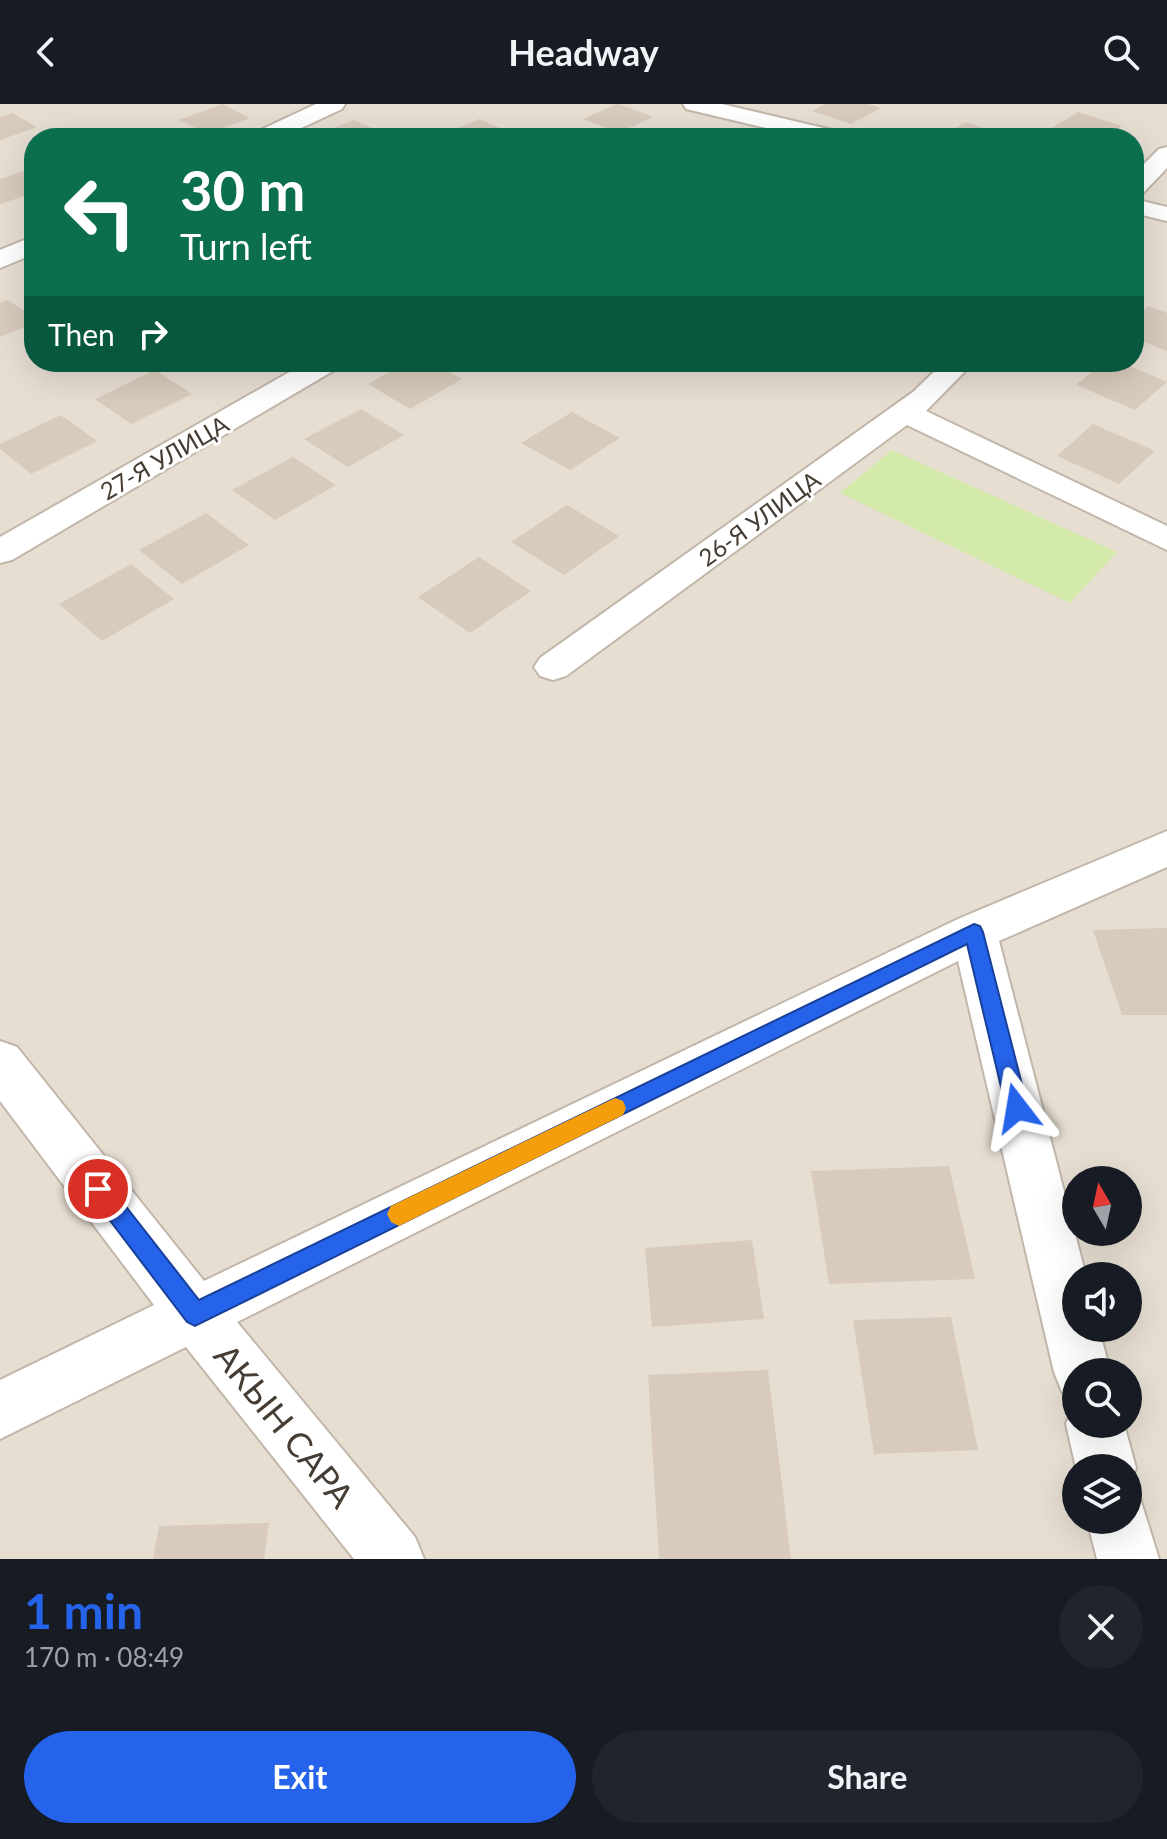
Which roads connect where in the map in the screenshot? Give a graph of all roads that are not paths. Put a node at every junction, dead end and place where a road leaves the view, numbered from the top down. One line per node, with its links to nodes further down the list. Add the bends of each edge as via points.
1 (334, 104): 5 (street)
2 (694, 104): 4 (street)
3 (771, 104): 4 (street)
4 (749, 118): 6 (street); 7 (street)
5 (283, 128)
6 (731, 128)
7 (793, 128)
8 (1167, 154): 9 (street)
9 (1144, 178)
10 (1144, 208): 11 (street)
11 (1167, 214)
12 (24, 249): 13 (street)
13 (0, 260)
14 (311, 372): 18 (street, 27-Я УЛИЦА)
15 (950, 372): 16 (street, 26-Я УЛИЦА)
16 (905, 412): 17 (street); 19 (street, 26-Я УЛИЦА)
17 (1167, 539)
18 (0, 552)
19 (553, 667)
20 (1167, 848): 21 (street)
21 (974, 932): 23 (street); 24 (street)
22 (0, 1063): 23 (street, АКЫН САРА)
23 (195, 1314): 25 (street); 27 (street, АКЫН САРА)
24 (1079, 1358)
25 (0, 1410)
26 (1122, 1534): 28 (street)
27 (393, 1559)
28 (1128, 1559)

